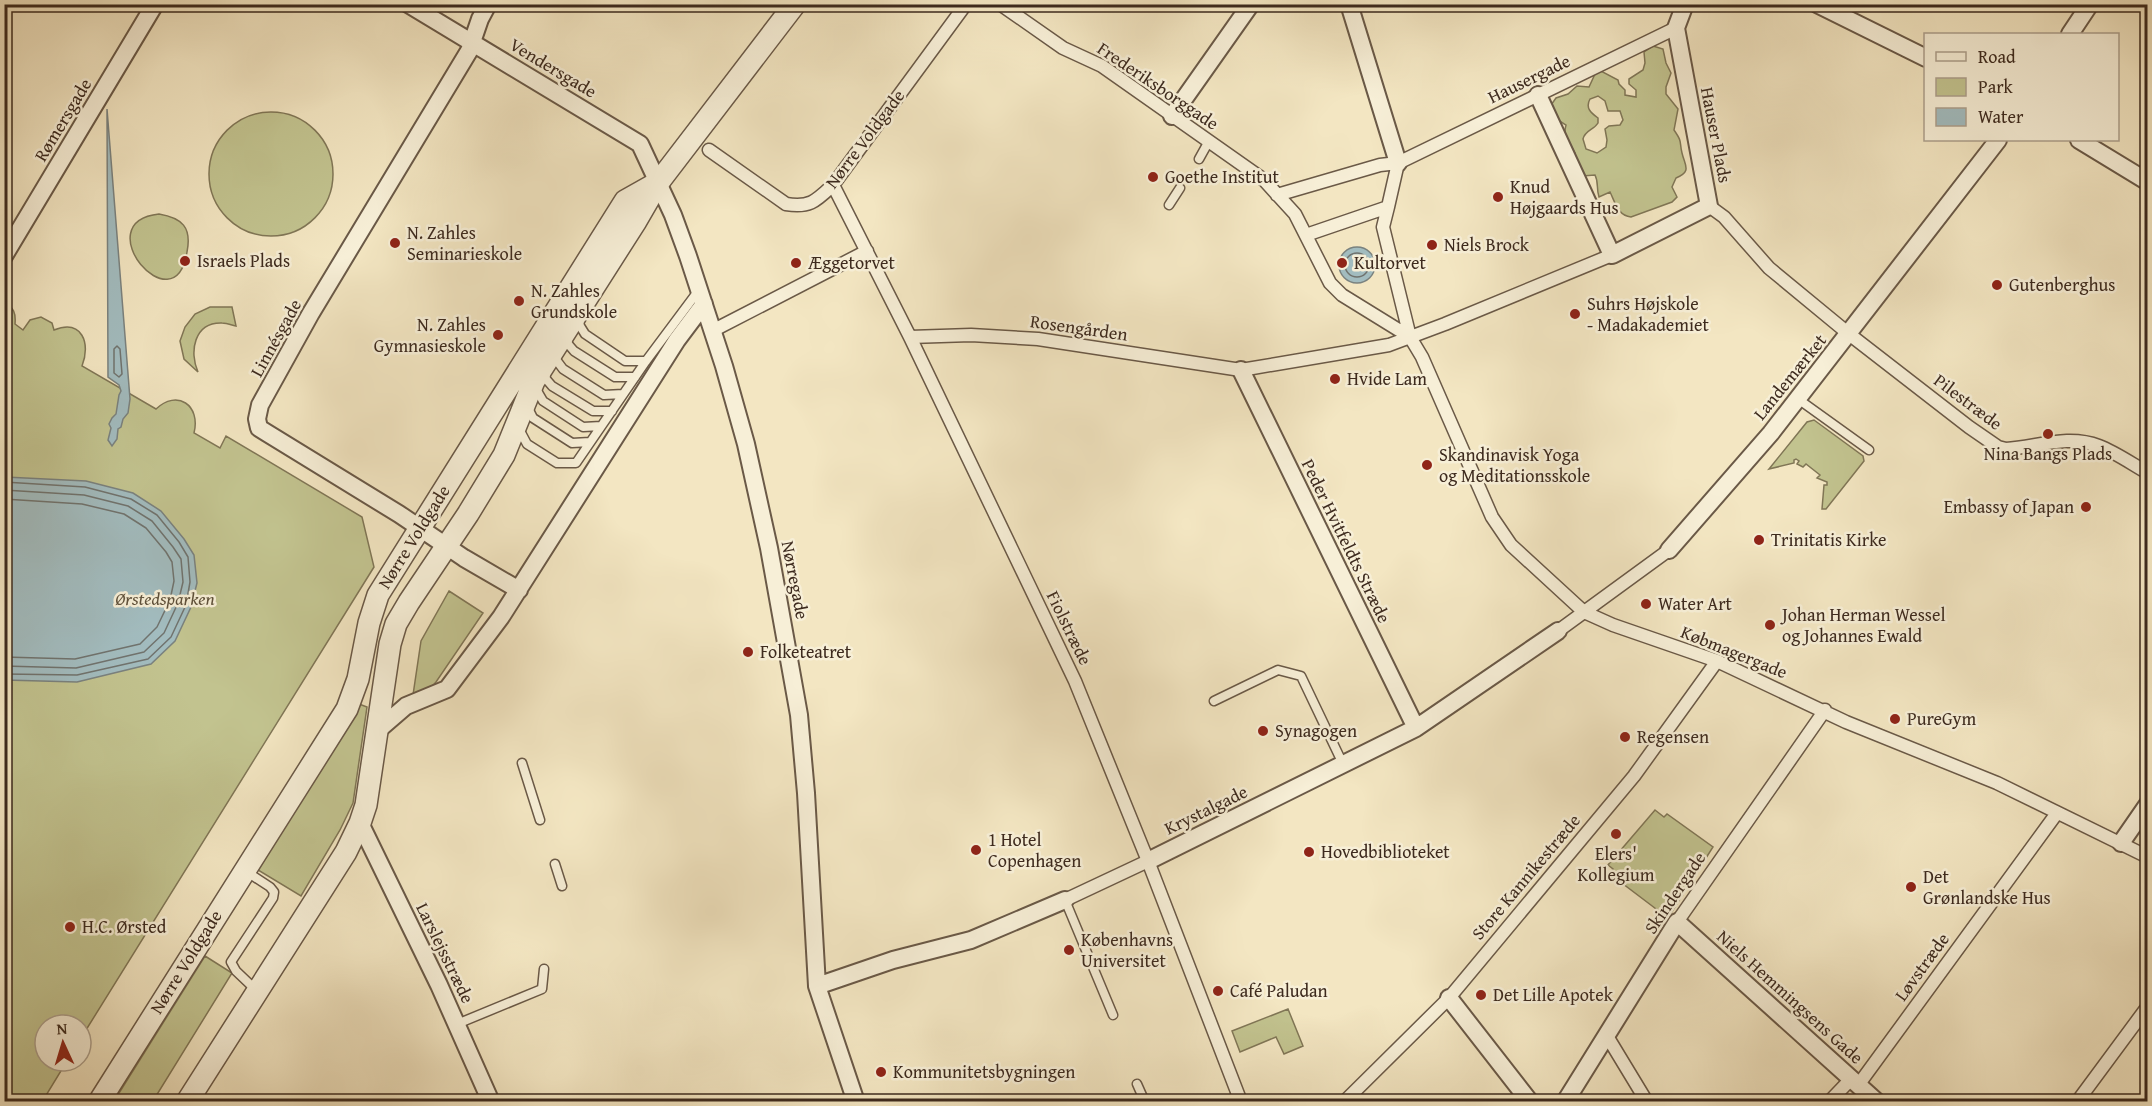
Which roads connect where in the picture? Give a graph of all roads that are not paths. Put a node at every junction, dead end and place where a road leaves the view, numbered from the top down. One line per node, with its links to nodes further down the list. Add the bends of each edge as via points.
1 (155, 4): 35 (street, Rømersgade)
2 (408, 4): 14 (street, Vendersgade)
3 (488, 4): 14 (street, Linnésgade)
4 (795, 4): 25 (street, Nørre Voldgade)
5 (966, 4): 26 (street, Nørre Voldgade)
6 (1000, 4): 17 (street, Frederiksborggade, via 1063,48 1102,66)
7 (1251, 4): 17 (street)
8 (1349, 4): 23 (street)
9 (1685, 4): 12 (street)
10 (1817, 4): 15 (street)
11 (2090, 4): 13 (street)
12 (1676, 28): 16 (street, Hausergade); 30 (street, Hauser Plads)
13 (2071, 33)
14 (472, 43): 25 (street, Vendersgade, via 640,144); 55 (street, Linnésgade, via 306,323 260,405 257,418 259,428)
15 (1924, 57)
16 (1538, 95): 23 (street, Hausergade); 34 (street)
17 (1172, 116): 18 (street, Frederiksborggade)
18 (1209, 141): 22 (lane); 28 (street, Frederiksborggade, via 1264,180)
19 (1997, 141): 39 (street, Landemærket)
20 (2081, 141): 24 (street)
21 (709, 150): 26 (street, Nørre Voldgade, via 786,204 801,207 819,199)
22 (1199, 159)
23 (1398, 163): 28 (street); 31 (street)
24 (2148, 182)
25 (658, 183): 36 (street, Nørregade); 37 (street, Nørre Voldgade); 55 (street, Nørre Voldgade, via 626,201)
26 (833, 185): 33 (street, Fiolstræde)
27 (1180, 188): 29 (lane)
28 (1277, 195): 32 (street, via 1295,214)
29 (1169, 205)
30 (1709, 206): 34 (street, Hauser Plads); 39 (street, Pilestræde, via 1724,217 1769,268)
31 (1388, 207): 32 (street); 41 (street, via 1383,227)
32 (1306, 235): 41 (street, via 1330,283 1342,295)
33 (867, 251): 38 (street); 40 (street, Fiolstræde)
34 (1612, 255): 41 (street)
35 (4, 256)
36 (701, 297): 38 (street, Nørregade); 43 (lane); 58 (street)
37 (577, 315): 42 (street, Nørre Voldgade); 43 (lane, via 585,334 625,361)
38 (712, 331): 81 (street, Nørregade, via 748,454 799,715)
39 (1849, 334): 47 (street, Landemærket); 54 (street, Pilestræde, via 1998,447 2084,442)
40 (910, 337): 44 (street, Rosengården, via 1038,339); 74 (street, Fiolstræde, via 1075,681)
41 (1410, 337): 44 (street, via 1389,345); 59 (street, Købmagergade, via 1492,517 1511,545)
42 (550, 357): 45 (lane, via 568,344 615,376); 46 (lane, via 604,395); 48 (street, Nørre Voldgade); 49 (lane, via 546,379 552,386 593,411); 51 (lane, via 537,393 584,427)
43 (646, 361): 45 (lane)
44 (1241, 370): 64 (street, Peder Hvitfeldts Stræde)
45 (635, 377): 46 (lane)
46 (623, 394): 49 (lane)
47 (1798, 399): 53 (lane); 57 (street, Landemærket)
48 (526, 401): 50 (street, Nørre Voldgade); 52 (lane, via 536,420 572,442)
49 (612, 411): 51 (lane)
50 (517, 423): 52 (lane, via 527,444 557,463 576,463); 56 (street, Nørre Voldgade, via 504,455)
51 (601, 426): 52 (lane)
52 (590, 442)
53 (1869, 450)
54 (2148, 473)
55 (419, 528): 56 (street, Linnésgade); 76 (street, Nørre Voldgade, via 378,595 358,679 346,709)
56 (447, 546): 58 (street, Linnésgade); 65 (street, Nørre Voldgade, via 396,624)
57 (1669, 550): 59 (street, Landemærket)
58 (519, 590): 65 (street, via 447,688 406,706)
59 (1584, 612): 60 (street, Krystalgade); 61 (street, Købmagergade)
60 (1558, 631): 64 (street, Krystalgade)
61 (1717, 661): 63 (street, Købmagergade); 83 (street, Store Kannikestræde, via 1634,776)
62 (1214, 701): 67 (lane, via 1278,670 1301,676)
63 (1825, 710): 69 (street, Købmagergade, via 1997,783); 79 (street, Skindergade)
64 (1416, 728): 67 (street, Krystalgade)
65 (377, 732): 71 (street, Nørre Voldgade)
66 (522, 763): 70 (lane)
67 (1343, 764): 74 (street, Krystalgade)
68 (2148, 804): 72 (street)
69 (2056, 813): 72 (street, Købmagergade); 88 (street, Løvstræde)
70 (540, 820)
71 (360, 823): 82 (street, Nørre Voldgade, via 346,852); 86 (street, Larslejsstræde)
72 (2121, 843): 73 (street, Købmagergade)
73 (2148, 857)
74 (1148, 861): 78 (street, Krystalgade); 95 (street, Fiolstræde)
75 (555, 864): 77 (lane)
76 (244, 870): 82 (lane, via 274,892 231,962); 90 (street, Nørre Voldgade)
77 (562, 886)
78 (1065, 900): 81 (street, Krystalgade, via 971,940 893,960); 85 (lane)
79 (1677, 922): 87 (street, Skindergade); 88 (street, Niels Hemmingsens Gade)
80 (544, 969): 86 (lane, via 542,989)
81 (817, 986): 93 (street, Nørregade)
82 (256, 990): 91 (street, Nørre Voldgade)
83 (1449, 998): 96 (street, Store Kannikestræde); 97 (street)
84 (2148, 1006): 102 (street)
85 (1113, 1015)
86 (457, 1024): 92 (street, Larslejsstræde)
87 (1607, 1036): 98 (street, Skindergade); 99 (street)
88 (1856, 1081): 100 (street, Løvstræde); 101 (street, Niels Hemmingsens Gade)
89 (1137, 1084): 94 (lane)
90 (99, 1101)
91 (187, 1101)
92 (491, 1101)
93 (856, 1101)
94 (1145, 1101)
95 (1241, 1101)
96 (1344, 1101)
97 (1530, 1101)
98 (1564, 1101)
99 (1647, 1101)
100 (1829, 1101)
101 (1877, 1101)
102 (2077, 1101)

